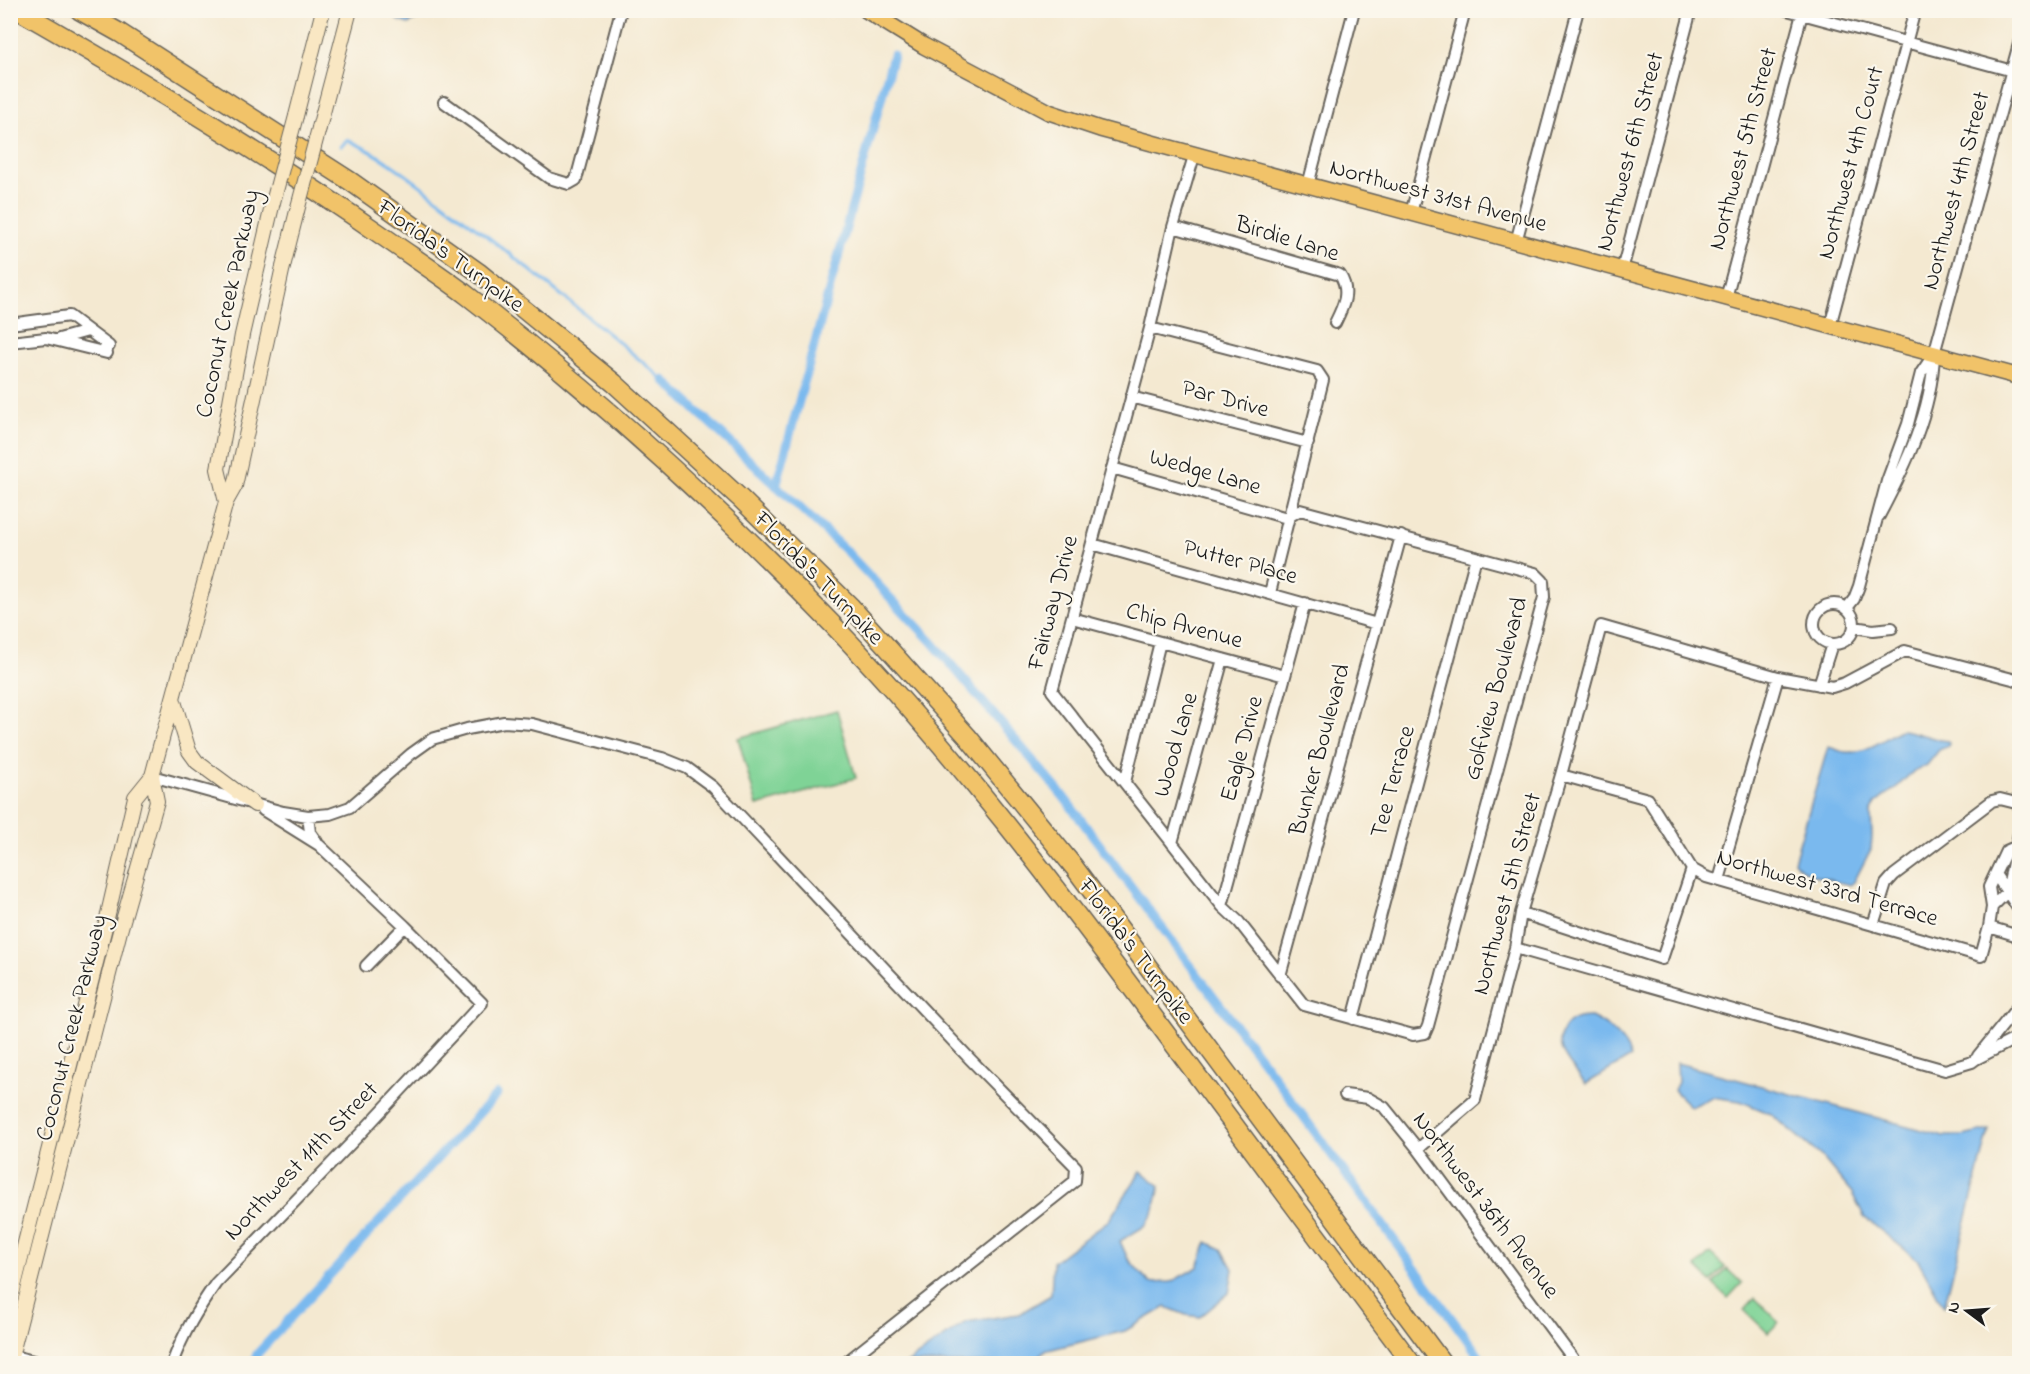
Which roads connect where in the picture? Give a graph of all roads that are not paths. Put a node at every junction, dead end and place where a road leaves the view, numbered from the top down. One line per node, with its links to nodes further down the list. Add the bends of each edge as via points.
1 (18, 10): 98 (highway, Florida's Turnpike, via 154,88 337,204 466,295 599,404 724,516 835,628 961,769 1056,886)
2 (79, 10): 99 (highway, Florida's Turnpike, via 350,181 478,272 614,383 843,599 967,736 1074,867)
3 (323, 10): 39 (main road, Coconut Creek Parkway, bridge, via 242,335 218,469)
4 (350, 10): 39 (main road, Coconut Creek Parkway, bridge, via 282,271 235,486)
5 (621, 10): 17 (street, via 576,180 569,184 549,178)
6 (866, 10): 18 (main road, Northwest 31st Avenue, via 924,46 1049,112)
7 (1354, 10): 19 (street)
8 (1465, 10): 20 (street)
9 (1578, 10): 22 (street)
10 (1691, 10): 23 (street, Northwest 6th Street)
11 (1787, 10): 13 (street)
12 (1915, 10): 15 (street, Northwest 4th Court)
13 (1802, 13): 15 (street); 24 (street, Northwest 5th Street)
14 (2019, 40): 16 (street, Northwest 4th Street)
15 (1906, 42): 16 (street); 28 (street, Northwest 4th Court)
16 (2015, 72): 34 (street, Northwest 4th Street)
17 (444, 102)
18 (1194, 156): 19 (main road, Northwest 31st Avenue); 21 (street, Fairway Drive)
19 (1308, 186): 20 (main road, Northwest 31st Avenue)
20 (1411, 213): 22 (main road, Northwest 31st Avenue)
21 (1173, 228): 26 (street, Birdie Lane, via 1340,275 1346,293); 29 (street, Fairway Drive)
22 (1516, 242): 23 (main road, Northwest 31st Avenue)
23 (1622, 270): 24 (main road, Northwest 31st Avenue)
24 (1726, 298): 28 (main road, Northwest 31st Avenue)
25 (38, 319): 27 (street); 30 (street, via 69,316); 31 (street)
26 (1335, 323)
27 (10, 324)
28 (1830, 326): 34 (main road, Northwest 31st Avenue)
29 (1149, 328): 36 (street, Fairway Drive); 37 (street, via 1317,371 1323,380)
30 (88, 331): 32 (street); 32 (street, via 108,349)
31 (38, 338): 32 (street); 33 (street)
32 (56, 339)
33 (10, 342)
34 (1934, 354): 35 (main road, Northwest 31st Avenue); 46 (street, Northwest 4th Street, via 1921,373 1857,592)
35 (2019, 376)
36 (1131, 398): 37 (street, Par Drive); 38 (street, Fairway Drive)
37 (1308, 443): 40 (street)
38 (1112, 468): 40 (street, Wedge Lane); 42 (street, Fairway Drive)
39 (226, 502): 58 (main road, Coconut Creek Parkway)
40 (1287, 518): 41 (street, Golfview Boulevard, via 1300,510); 44 (street)
41 (1401, 536): 43 (street, Golfview Boulevard); 48 (street, Bunker Boulevard)
42 (1092, 544): 44 (street, Putter Place); 47 (street, Fairway Drive)
43 (1476, 557): 86 (street, Tee Terrace); 87 (street, Golfview Boulevard, via 1535,573 1543,581 1544,597)
44 (1270, 593): 45 (street, Putter Place)
45 (1305, 603): 48 (street, Putter Place); 54 (street, Eagle Drive)
46 (1847, 609): 49 (street); 52 (street, via 1828,605 1817,614 1817,634)
47 (1072, 618): 51 (street, Chip Avenue); 61 (street, Fairway Drive, via 1053,691)
48 (1377, 624): 84 (street, Bunker Boulevard)
49 (1854, 627): 50 (street); 52 (street, via 1844,642)
50 (1892, 628)
51 (1160, 642): 53 (street, Chip Avenue); 61 (street)
52 (1832, 644): 57 (street)
53 (1223, 659): 54 (street, Chip Avenue); 66 (street, Wood Lane)
54 (1284, 676): 73 (street, Eagle Drive)
55 (1778, 677): 57 (street); 59 (street, Northwest 5th Street, via 1601,626); 71 (street)
56 (2019, 681): 57 (street, via 1905,651 1845,683)
57 (1819, 686)
58 (173, 698): 60 (main road, Coconut Creek Parkway); 63 (main road, via 189,751 207,771)
59 (1561, 775): 69 (street, Northwest 33rd Terrace, via 1648,799); 76 (street, Northwest 5th Street)
60 (152, 776): 63 (street); 83 (main road, Coconut Creek Parkway, via 135,797); 91 (main road, Coconut Creek Parkway, via 156,801)
61 (1125, 782): 66 (street, Fairway Drive)
62 (2019, 804): 77 (street, via 1992,801 1894,875 1886,884)
63 (255, 806): 64 (street); 67 (street)
64 (308, 816): 67 (street, via 310,832); 97 (street, via 350,807 432,739 504,722 532,724 662,758 687,768 713,787 1076,1167 1075,1181)
65 (2019, 828): 68 (street)
66 (1172, 843): 73 (street, Fairway Drive)
67 (319, 845): 78 (street)
68 (2015, 847): 70 (street, via 2006,850); 72 (street)
69 (1692, 869): 71 (street, Northwest 33rd Terrace); 76 (street, via 1662,959)
70 (1995, 874): 72 (street); 74 (street, Northwest 33rd Terrace, via 1989,887)
71 (1719, 880): 77 (street, Northwest 33rd Terrace)
72 (2007, 892): 74 (street); 75 (street)
73 (1222, 906): 84 (street, Fairway Drive)
74 (1992, 907): 79 (street, Northwest 33rd Terrace)
75 (2019, 911)
76 (1521, 913): 81 (street, Northwest 5th Street)
77 (1873, 925): 79 (street, Northwest 33rd Terrace, via 1981,956)
78 (405, 926): 82 (street); 96 (street, Northwest 11th Street, via 482,1003 216,1283 182,1336)
79 (1989, 927): 80 (street)
80 (2019, 939)
81 (1515, 948): 89 (street, via 1945,1070); 92 (street, Northwest 5th Street, via 1475,1100)
82 (366, 966)
83 (93, 976): 91 (main road, via 96,995 73,1083); 93 (main road, Coconut Creek Parkway)
84 (1281, 976): 86 (street, Fairway Drive, via 1304,1005)
85 (2019, 1004): 89 (street)
86 (1353, 1018): 87 (street, Fairway Drive, via 1413,1035)
87 (1425, 1032)
88 (2019, 1033): 89 (street, via 2015,1039)
89 (1976, 1059)
90 (1345, 1095): 92 (street, Northwest 36th Avenue, via 1368,1098 1384,1107)
91 (77, 1101): 94 (main road, Coconut Creek Parkway)
92 (1418, 1149): 100 (street, Northwest 36th Avenue)
93 (10, 1302)
94 (11, 1357): 95 (street)
95 (45, 1364)
96 (172, 1364)
97 (844, 1364)
98 (1412, 1364)
99 (1443, 1364)
100 (1577, 1364)

